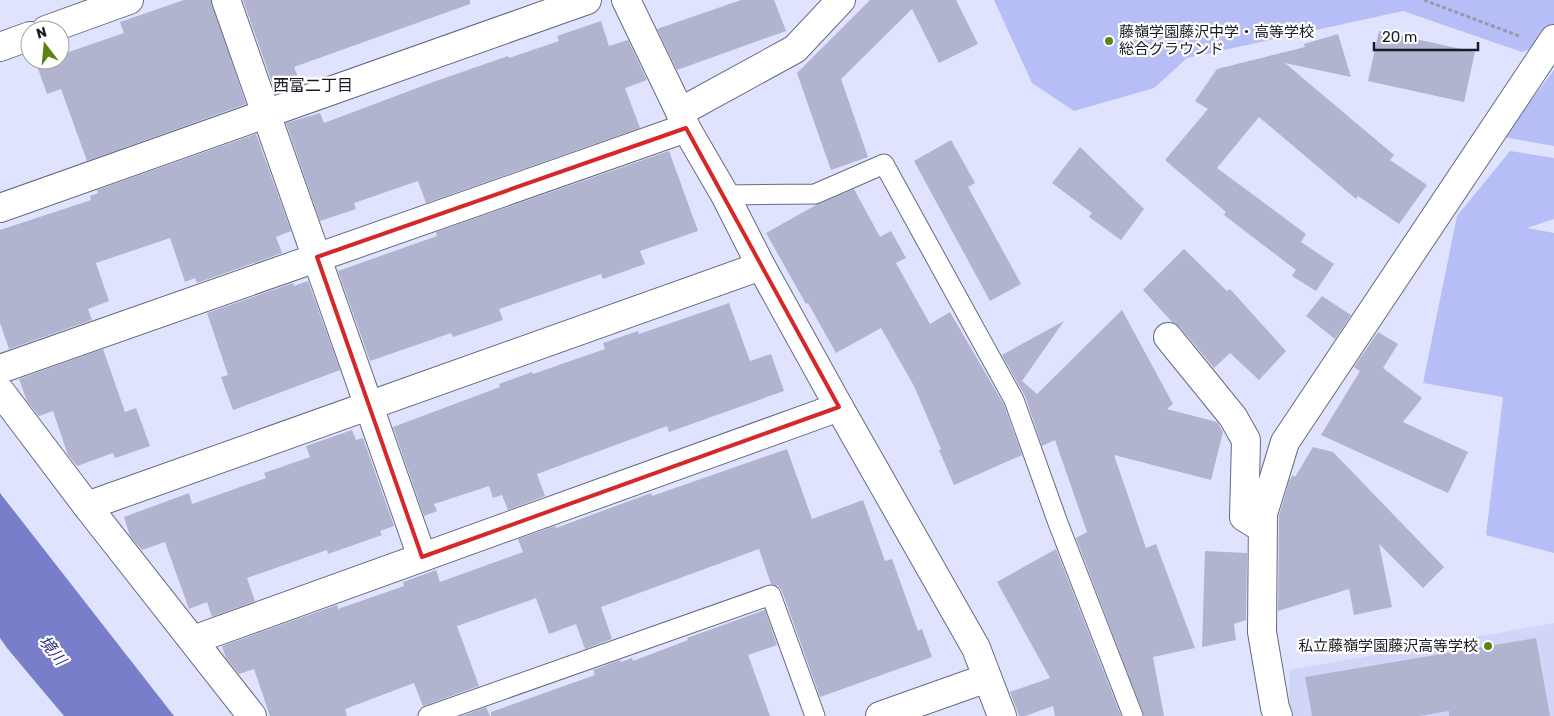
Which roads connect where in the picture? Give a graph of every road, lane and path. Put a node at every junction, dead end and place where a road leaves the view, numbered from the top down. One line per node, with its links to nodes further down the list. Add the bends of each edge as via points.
1 (129, 0): 7 (street)
2 (226, 0): 12 (street)
3 (587, 0): 12 (street)
4 (626, 0): 13 (street)
5 (841, 0): 13 (street, via 795,49)
6 (1424, 0): 8 (path)
7 (70, 21)
8 (1522, 38)
9 (20, 39): 11 (street)
10 (1554, 39): 24 (street, via 1285,442 1263,514)
11 (0, 46)
12 (266, 114): 15 (street); 16 (street)
13 (683, 120): 14 (street); 16 (street)
14 (725, 195): 17 (street); 33 (lane, via 815,194 884,164 1014,400)
15 (0, 208)
16 (317, 257): 19 (street); 21 (street)
17 (761, 266): 21 (street); 22 (street)
18 (1168, 336): 24 (street, via 1232,417 1246,440 1244,517)
19 (0, 369)
20 (0, 391): 23 (street)
21 (369, 405): 23 (street); 25 (street)
22 (839, 407): 25 (street); 27 (street, via 976,648)
23 (87, 506): 26 (street)
24 (1262, 528): 34 (street, via 1262,632)
25 (422, 557): 26 (street)
26 (193, 640): 28 (street)
27 (988, 678): 31 (street); 32 (street)
28 (252, 716)
29 (428, 716): 30 (lane, via 771,595)
30 (815, 716)
31 (880, 716)
32 (1002, 716)
33 (1133, 716)
34 (1278, 716)

